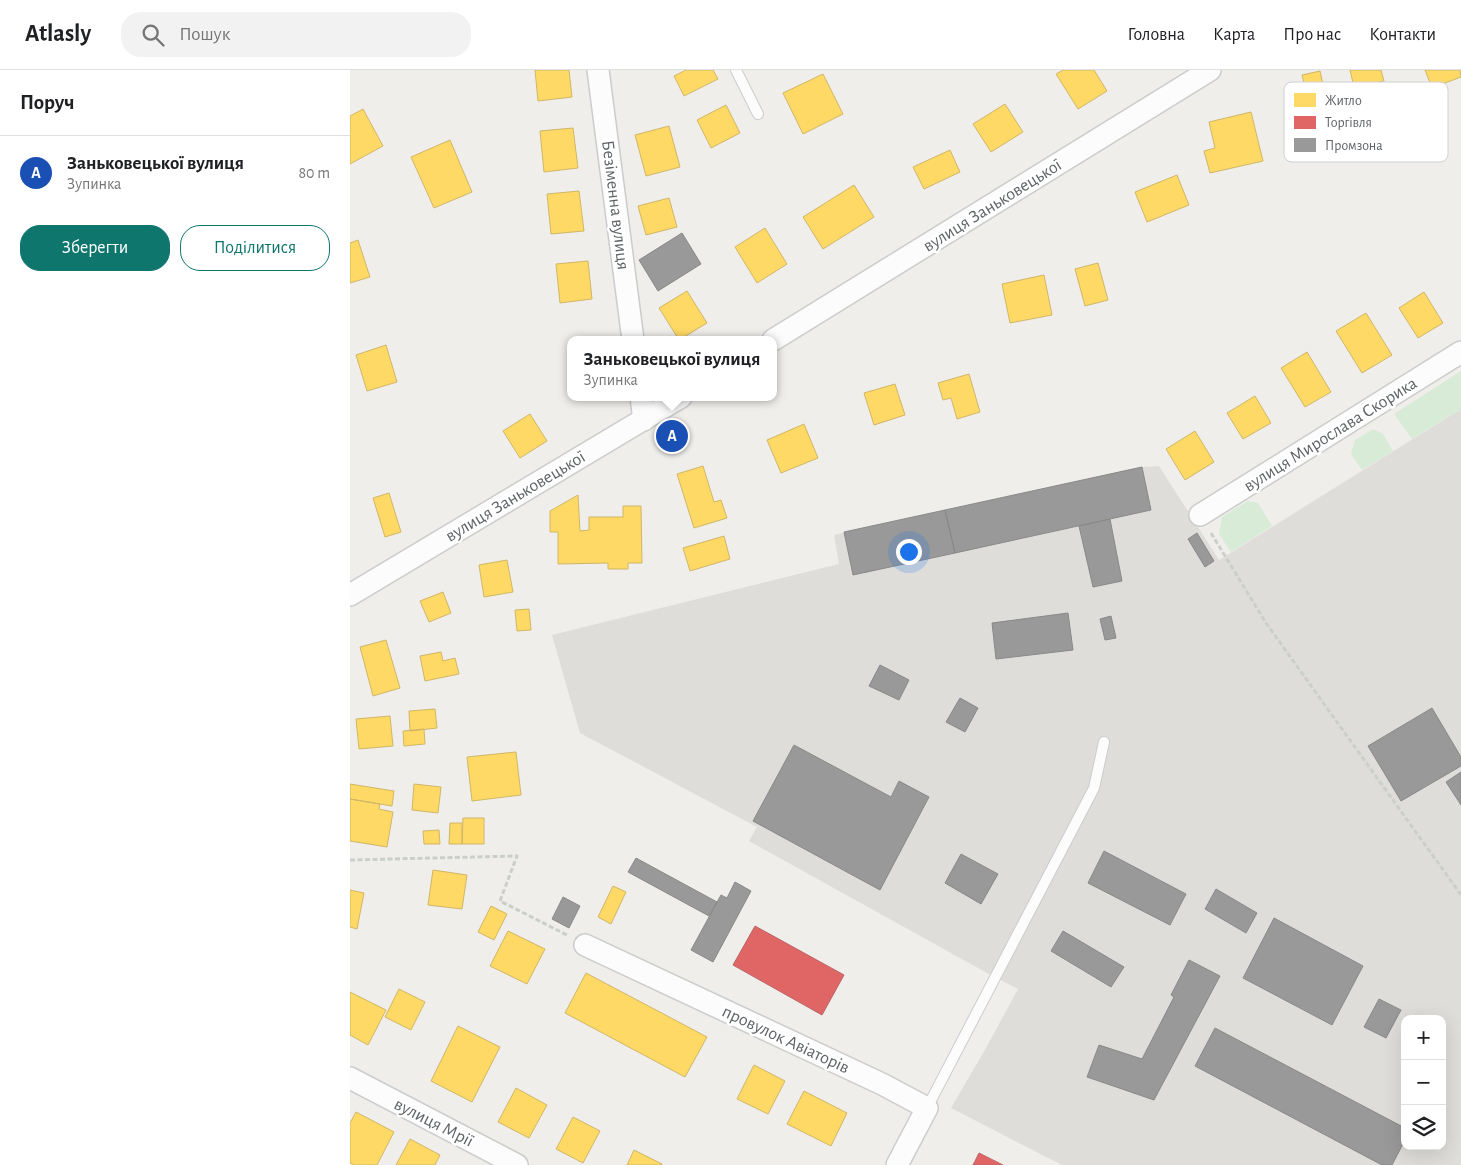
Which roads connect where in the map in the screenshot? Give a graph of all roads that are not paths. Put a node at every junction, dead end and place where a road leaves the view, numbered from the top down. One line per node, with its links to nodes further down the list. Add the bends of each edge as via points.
1 (598, 70): 5 (street, Безіменна вулиця)
2 (736, 70): 4 (lane)
3 (1210, 70): 6 (street, вулиця Заньковецької)
4 (758, 114)
5 (632, 336)
6 (777, 338)
7 (1461, 352): 11 (street, вулиця Мирослава Скорика)
8 (642, 401): 10 (street)
9 (675, 401): 10 (street, вулиця Заньковецької)
10 (644, 420): 12 (street, вулиця Заньковецької)
11 (1200, 516)
12 (350, 595)
13 (1104, 742): 16 (lane, via 1094,788)
14 (585, 945): 16 (street, провулок Авіаторів)
15 (350, 1078): 17 (street, вулиця Мрії)
16 (927, 1108): 18 (street)
17 (517, 1165)
18 (897, 1165)

